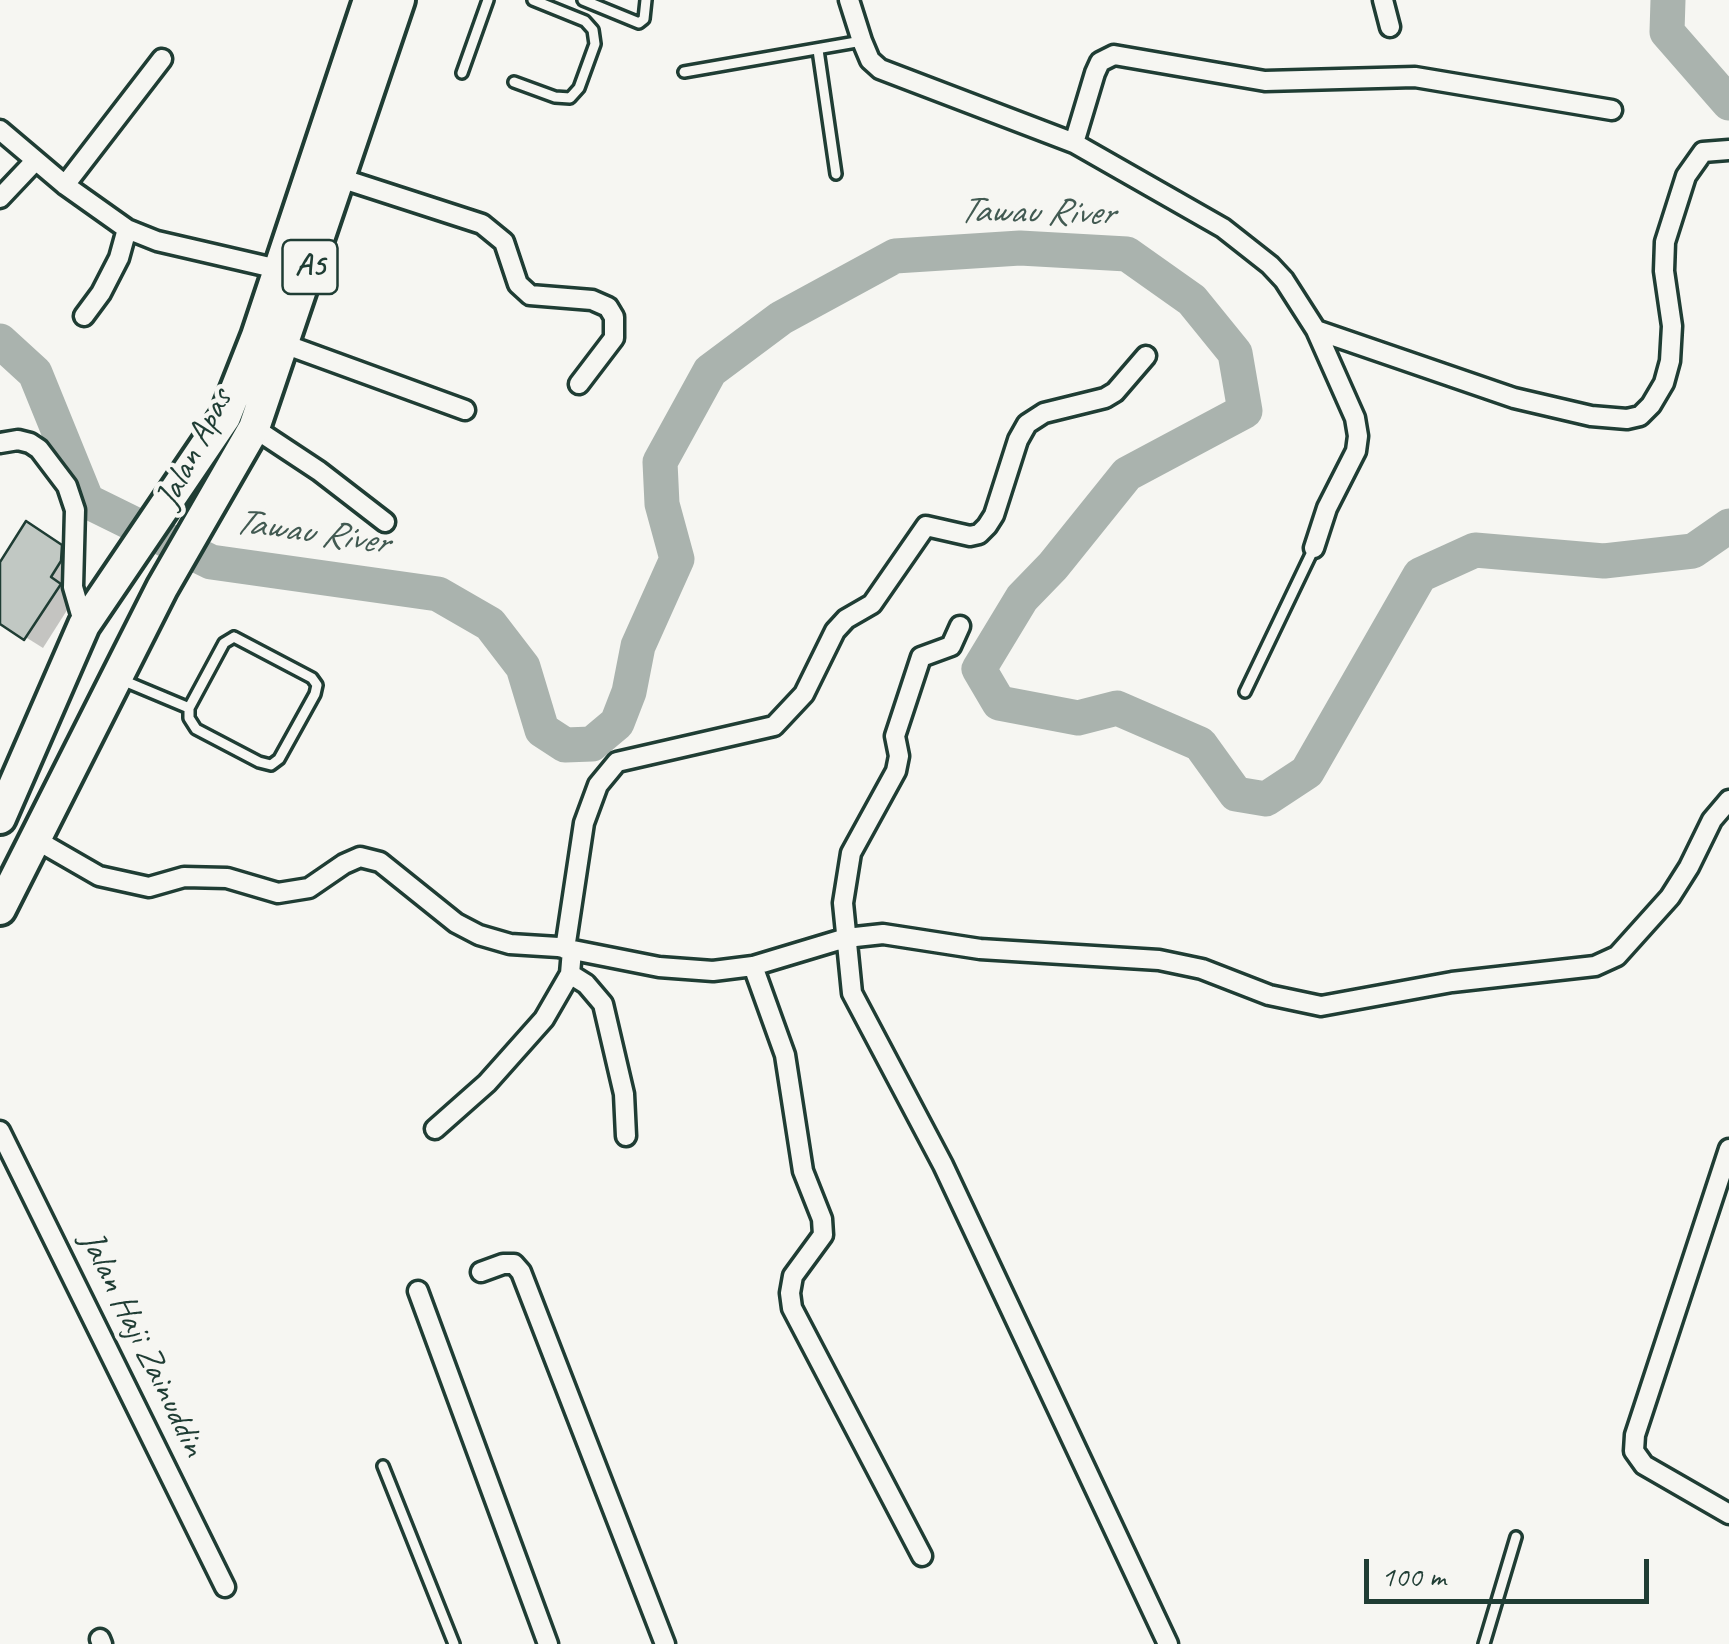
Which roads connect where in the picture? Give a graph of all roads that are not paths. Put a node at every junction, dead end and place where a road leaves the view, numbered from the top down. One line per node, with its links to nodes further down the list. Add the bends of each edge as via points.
1 (368, 0): 27 (highway, Jalan Apas / A5)
2 (399, 0): 22 (highway, Jalan Apas / A5)
3 (488, 0): 14 (lane)
4 (533, 0): 15 (lane, via 586,22 595,44 570,98)
5 (583, 0): 6 (lane, via 638,23)
6 (646, 0)
7 (849, 0): 10 (street)
8 (1383, 0): 9 (street)
9 (1390, 28)
10 (862, 40): 11 (lane); 18 (street, via 880,69)
11 (818, 50): 13 (lane); 21 (lane)
12 (162, 59): 23 (street)
13 (684, 72)
14 (462, 73)
15 (514, 82)
16 (1612, 110): 18 (street, via 1414,77 1265,81 1114,56 1095,72)
17 (0, 130): 20 (street)
18 (1074, 143): 29 (street, via 1255,252 1284,280)
19 (1729, 150): 29 (street, via 1703,152 1686,176 1665,242 1670,361 1658,394 1640,416 1591,416 1514,398)
20 (35, 161): 23 (street); 24 (street)
21 (836, 174)
22 (340, 178): 25 (highway, Jalan Apas / A5); 32 (street, via 482,224 504,242 518,284 530,295 608,307 614,338)
23 (65, 185): 26 (street)
24 (0, 198)
25 (330, 208): 27 (highway, via 299,258); 30 (highway, Jalan Apas / A5)
26 (127, 229): 27 (street); 28 (street, via 119,258)
27 (278, 270): 38 (highway, Jalan Apas / A5, via 225,417)
28 (84, 316)
29 (1316, 330): 37 (street, via 1358,436)
30 (284, 344): 33 (street); 34 (highway, Jalan Apas / A5)
31 (1146, 356): 49 (street, via 1105,398 1044,413 1027,424 987,526 970,536 926,526 872,604 835,631 804,694 774,726 617,762 598,786 584,824)
32 (579, 384)
33 (465, 410)
34 (254, 428): 36 (street); 40 (highway, Jalan Apas / A5)
35 (0, 443): 38 (street, via 30,442 67,486 75,510 73,587)
36 (386, 522)
37 (1314, 548): 41 (lane)
38 (84, 625): 43 (highway, Jalan Apas / A5)
39 (960, 626): 48 (street, via 951,646 921,657 896,736 896,771 851,853)
40 (116, 677): 42 (lane); 43 (highway, via 82,680 41,746); 46 (highway, Jalan Apas / A5)
41 (1245, 692)
42 (189, 708): 42 (lane, via 224,643 234,638 316,684 271,765 196,729)
43 (30, 749): 45 (highway, Jalan Apas / A5)
44 (1729, 800): 48 (street, via 1649,923 1617,956 1596,966 1321,1006 1159,960 980,949 883,934)
45 (0, 818)
46 (34, 838): 47 (highway, Jalan Apas / A5); 49 (street, via 99,876 149,887 184,877 227,878 278,893 309,888 360,857 380,862 480,935)
47 (0, 908)
48 (846, 938): 50 (street); 66 (street, via 852,993 944,1165)
49 (568, 950): 50 (street, via 658,967); 51 (street)
50 (752, 966): 61 (street, via 785,1055 803,1171 822,1220 823,1235 793,1276 792,1308)
51 (570, 974): 52 (street, via 544,1019); 54 (street, via 603,1004 624,1094)
52 (435, 1129)
53 (0, 1131): 62 (street, Jalan Haji Zainuddin)
54 (626, 1136)
55 (1729, 1149): 59 (street, via 1634,1452 1644,1465)
56 (480, 1272): 65 (street, via 503,1264 521,1272)
57 (418, 1290): 64 (street)
58 (384, 1466): 63 (lane)
59 (1729, 1514)
60 (1516, 1537): 67 (lane)
61 (922, 1556)
62 (225, 1586)
63 (454, 1644)
64 (548, 1644)
65 (665, 1644)
66 (1168, 1644)
67 (1484, 1644)

